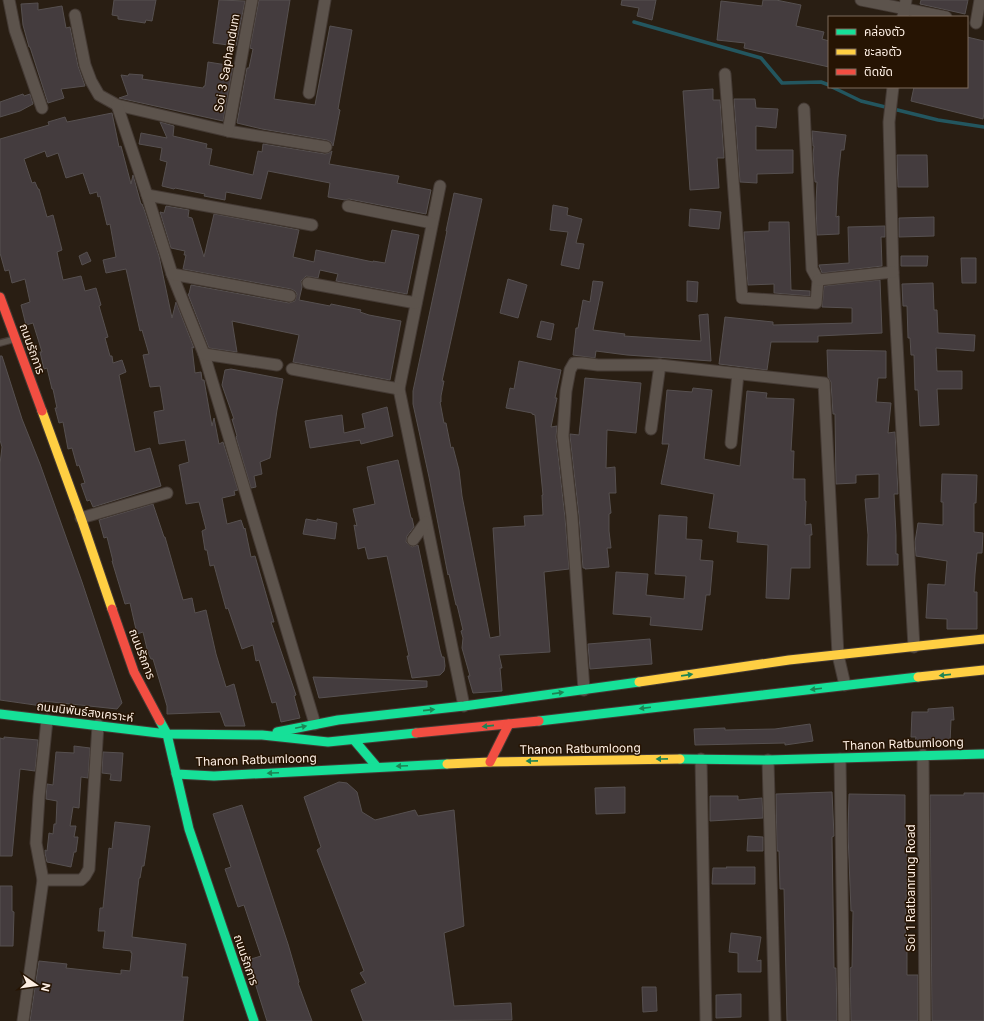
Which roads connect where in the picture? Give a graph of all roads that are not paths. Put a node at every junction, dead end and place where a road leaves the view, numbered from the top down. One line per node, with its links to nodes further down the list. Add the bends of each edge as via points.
1 (9, 0): 14 (street, via 15,30)
2 (252, 0): 16 (street, Soi 3 Saphandum)
3 (325, 0): 12 (street)
4 (861, 0): 6 (street)
5 (980, 0): 9 (street)
6 (905, 9): 8 (street)
7 (75, 15): 13 (street, via 85,65 91,81 99,95)
8 (941, 16)
9 (976, 23)
10 (725, 74): 25 (street, via 742,298 816,303)
11 (892, 92): 23 (street, via 889,122)
12 (309, 93)
13 (116, 105): 16 (street); 19 (street)
14 (42, 108)
15 (804, 109): 25 (street, via 812,269)
16 (228, 131): 17 (street)
17 (326, 147)
18 (440, 186): 21 (street)
19 (147, 195): 22 (street); 24 (street)
20 (348, 206): 21 (street)
21 (432, 223): 29 (street)
22 (312, 225)
23 (893, 272): 25 (street); 45 (street)
24 (172, 274): 27 (street); 32 (street)
25 (818, 280)
26 (308, 283): 29 (street)
27 (290, 296)
28 (0, 297): 30 (main road, ถนนรัถการ)
29 (416, 303): 37 (street)
30 (16, 339): 31 (lane); 41 (main road, ถนนรัถการ)
31 (0, 344)
32 (204, 354): 33 (street); 53 (street)
33 (277, 365)
34 (660, 365): 36 (street); 38 (street); 49 (street, via 598,365 578,362 570,370 563,436 572,517)
35 (292, 369): 37 (street)
36 (738, 374): 39 (street); 46 (street, via 824,384)
37 (399, 389): 42 (street)
38 (651, 429)
39 (731, 443)
40 (167, 493): 41 (street)
41 (81, 518): 56 (main road, ถนนรัถการ, via 134,672)
42 (426, 522): 43 (street); 50 (street)
43 (413, 540)
44 (984, 639): 45 (main road)
45 (914, 647): 46 (main road)
46 (838, 655): 48 (street); 49 (main road, one-way to 46)
47 (984, 670): 48 (main road, one-way to 48)
48 (845, 685): 54 (main road, one-way to 54)
49 (584, 690): 50 (main road, one-way to 49)
50 (464, 706): 53 (main road, one-way to 50)
51 (0, 714): 52 (main road, ถนนนิพันธ์สงเคราะห์)
52 (47, 720): 55 (main road, ถนนนิพันธ์สงเคราะห์); 67 (street, via 36,843)
53 (315, 724): 57 (main road, one-way to 53)
54 (509, 724): 58 (main road, one-way to 58); 64 (main road)
55 (98, 726): 56 (main road, ถนนนิพันธ์สงเคราะห์); 67 (street, via 89,869 81,880)
56 (167, 734): 57 (main road, ถนนนิพันธ์สงเคราะห์); 66 (main road, ถนนรัถการ)
57 (262, 735): 58 (main road, via 328,742)
58 (354, 740): 65 (main road)
59 (984, 754): 60 (main road, Thanon Ratbumloong)
60 (923, 755): 62 (main road, Thanon Ratbumloong); 73 (street, Soi 1 Ratbanrung Road)
61 (701, 759): 63 (main road, Thanon Ratbumloong); 64 (main road, Thanon Ratbumloong, one-way to 64); 70 (street)
62 (840, 759): 63 (main road, Thanon Ratbumloong); 72 (street)
63 (768, 760): 71 (street)
64 (490, 762): 65 (main road, Thanon Ratbumloong, one-way to 65)
65 (377, 767): 66 (main road, Thanon Ratbumloong, one-way to 66, via 214,776)
66 (176, 774): 69 (main road, ถนนรัถการ, via 188,829)
67 (43, 880): 68 (street)
68 (23, 1021)
69 (254, 1021)
70 (706, 1021)
71 (775, 1021)
72 (844, 1021)
73 (925, 1021)

